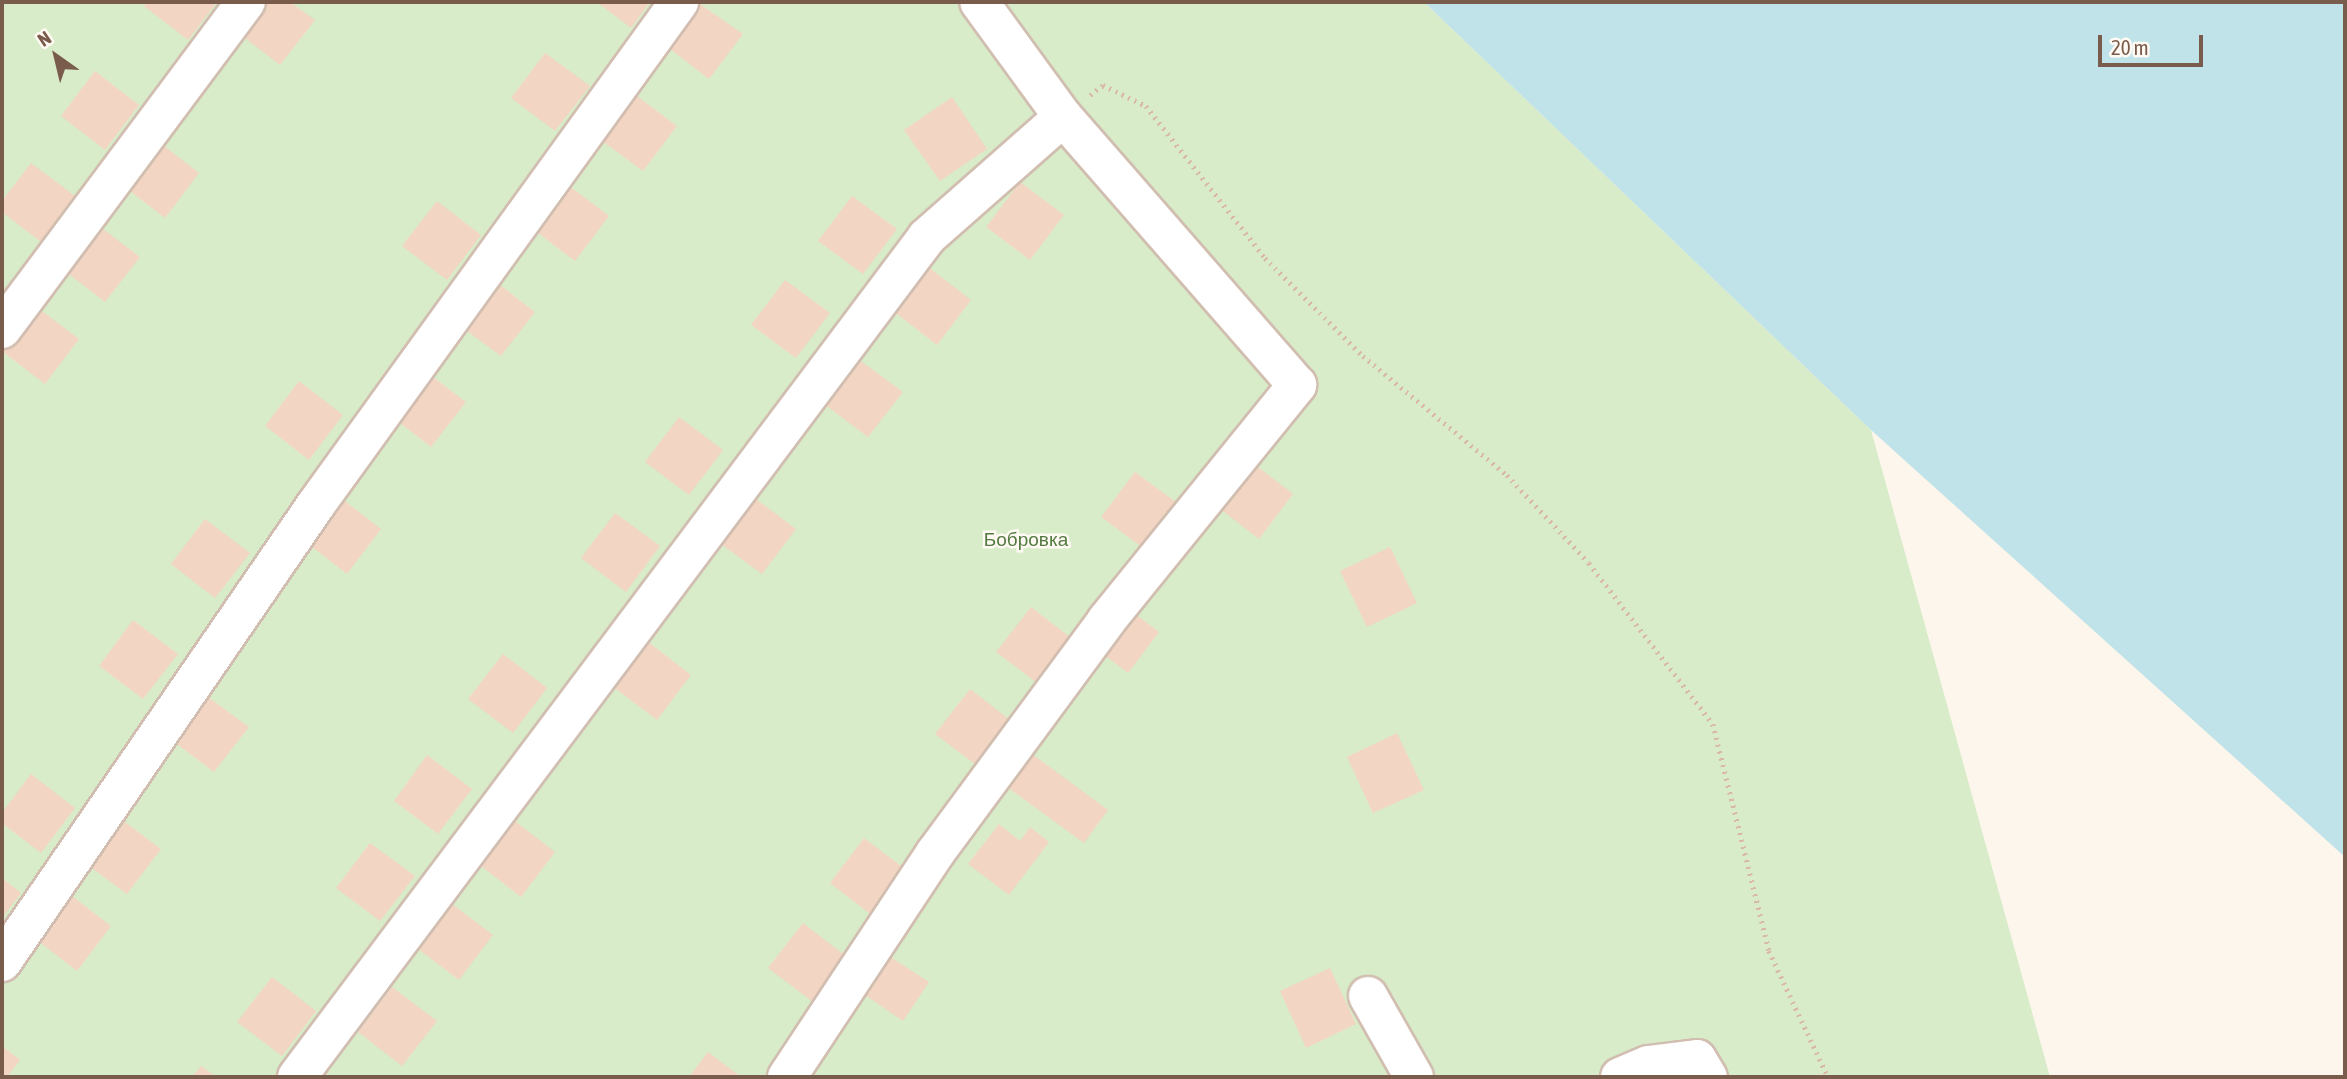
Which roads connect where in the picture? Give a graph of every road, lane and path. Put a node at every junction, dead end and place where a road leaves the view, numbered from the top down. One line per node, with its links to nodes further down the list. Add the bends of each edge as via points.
1 (246, 2): 5 (street)
2 (679, 2): 6 (street, via 315,506)
3 (979, 2): 4 (street)
4 (1063, 117): 8 (street, via 927,237); 9 (street, via 1297,385 1106,621 936,852); 13 (path, via 1103,85 1146,106 1265,258 1363,356 1507,475 1589,563 1713,724 1769,951)
5 (2, 329)
6 (2, 962)
7 (1368, 996): 10 (street)
8 (297, 1077)
9 (787, 1077)
10 (1414, 1077)
11 (1620, 1077): 12 (street, via 1648,1065 1697,1059)
12 (1708, 1077)
13 (1828, 1077)

